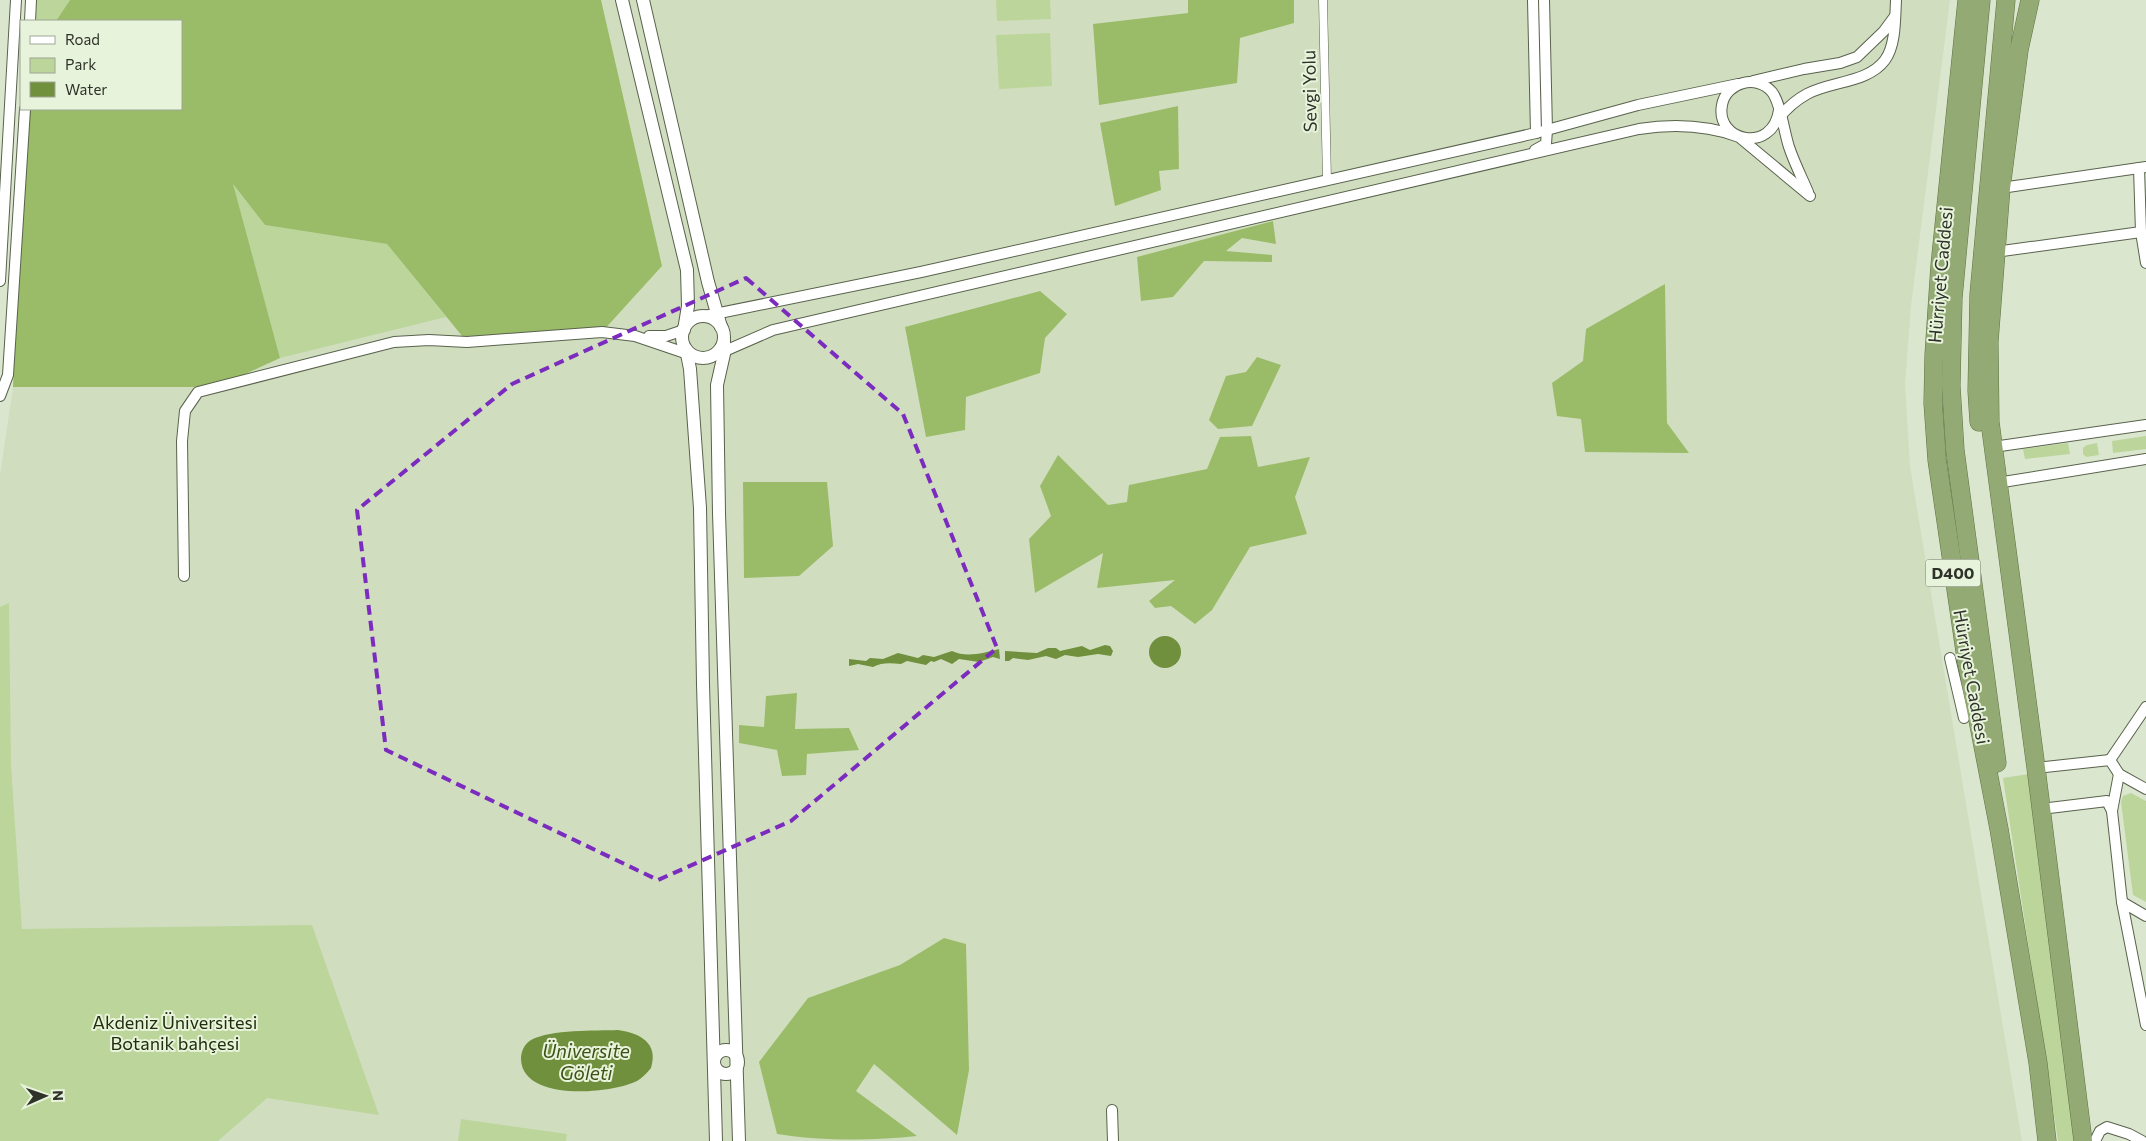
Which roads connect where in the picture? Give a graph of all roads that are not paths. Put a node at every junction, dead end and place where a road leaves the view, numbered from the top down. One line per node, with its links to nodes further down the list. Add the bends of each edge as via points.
1 (16, 0): 16 (street)
2 (31, 0): 14 (street)
3 (622, 0): 32 (street, via 687,270 688,306)
4 (643, 0): 31 (street)
5 (1322, 0): 25 (street, Sevgi Yolu)
6 (1532, 0): 21 (street)
7 (1544, 0): 20 (street)
8 (1896, 0): 13 (street)
9 (1966, 0): 57 (highway, Hürriyet Caddesi / D400, via 1940,265 1934,355 1935,432 1966,658 1999,829)
10 (1981, 0): 57 (highway, via 1953,298 1953,423)
11 (2006, 0): 54 (highway, via 1979,294 1979,419)
12 (2030, 0): 26 (highway, via 2019,50)
13 (1895, 15): 17 (street, via 1884,31 1858,56 1840,64); 19 (street, via 1892,45 1886,60 1876,69 1808,93)
14 (30, 20)
15 (0, 75): 16 (street)
16 (11, 77): 30 (street)
17 (1743, 83): 19 (street, via 1756,82 1772,92); 20 (street, via 1638,105); 22 (street, via 1725,97 1722,115 1730,132)
18 (25, 110): 36 (street, via 8,374)
19 (1779, 115): 22 (street, via 1766,134 1757,138); 22 (street, via 1789,149 1810,196)
20 (1547, 130): 21 (street); 23 (street, via 1546,144 1541,148)
21 (1536, 132): 25 (street)
22 (1739, 137): 23 (street, via 1710,129 1662,126)
23 (1508, 160): 34 (street, via 773,330)
24 (2142, 167): 26 (street); 27 (street)
25 (1327, 180): 31 (street)
26 (2001, 188): 28 (highway)
27 (2140, 232): 28 (street); 29 (street)
28 (1995, 252): 38 (highway, via 1989,342)
29 (2146, 263)
30 (0, 281)
31 (715, 319): 32 (street, via 692,320); 34 (street)
32 (684, 330): 33 (street, via 666,336); 35 (street, via 683,343)
33 (635, 336): 35 (street); 41 (street, via 602,332 467,342 394,342 198,392 185,411 182,441)
34 (724, 346): 35 (street, via 712,357 697,358); 55 (street, via 717,385 719,513)
35 (688, 352): 56 (street, via 700,508)
36 (0, 396)
37 (2146, 425): 38 (street)
38 (1993, 447): 40 (highway)
39 (2146, 459): 40 (street)
40 (1997, 483): 46 (highway)
41 (184, 576)
42 (1950, 658): 44 (street)
43 (2146, 707): 45 (street)
44 (1964, 718)
45 (2110, 760): 46 (street); 47 (street)
46 (2036, 768): 49 (highway)
47 (2119, 774): 48 (street); 50 (street)
48 (2146, 789)
49 (2042, 809): 50 (street, via 2107,801); 54 (highway)
50 (2112, 811): 51 (street)
51 (2122, 902): 52 (street); 53 (street)
52 (2146, 916)
53 (2146, 1024)
54 (2070, 1038): 63 (highway)
55 (738, 1062): 56 (street, via 735,1070 726,1074 718,1071); 60 (street)
56 (714, 1063): 59 (street)
57 (2038, 1063): 62 (highway, Hürriyet Caddesi / D400)
58 (1112, 1110): 61 (street)
59 (716, 1141)
60 (740, 1141)
61 (1113, 1141)
62 (2047, 1141)
63 (2083, 1141)
64 (2095, 1141): 65 (street, via 2100,1131 2107,1127)
65 (2142, 1141)

